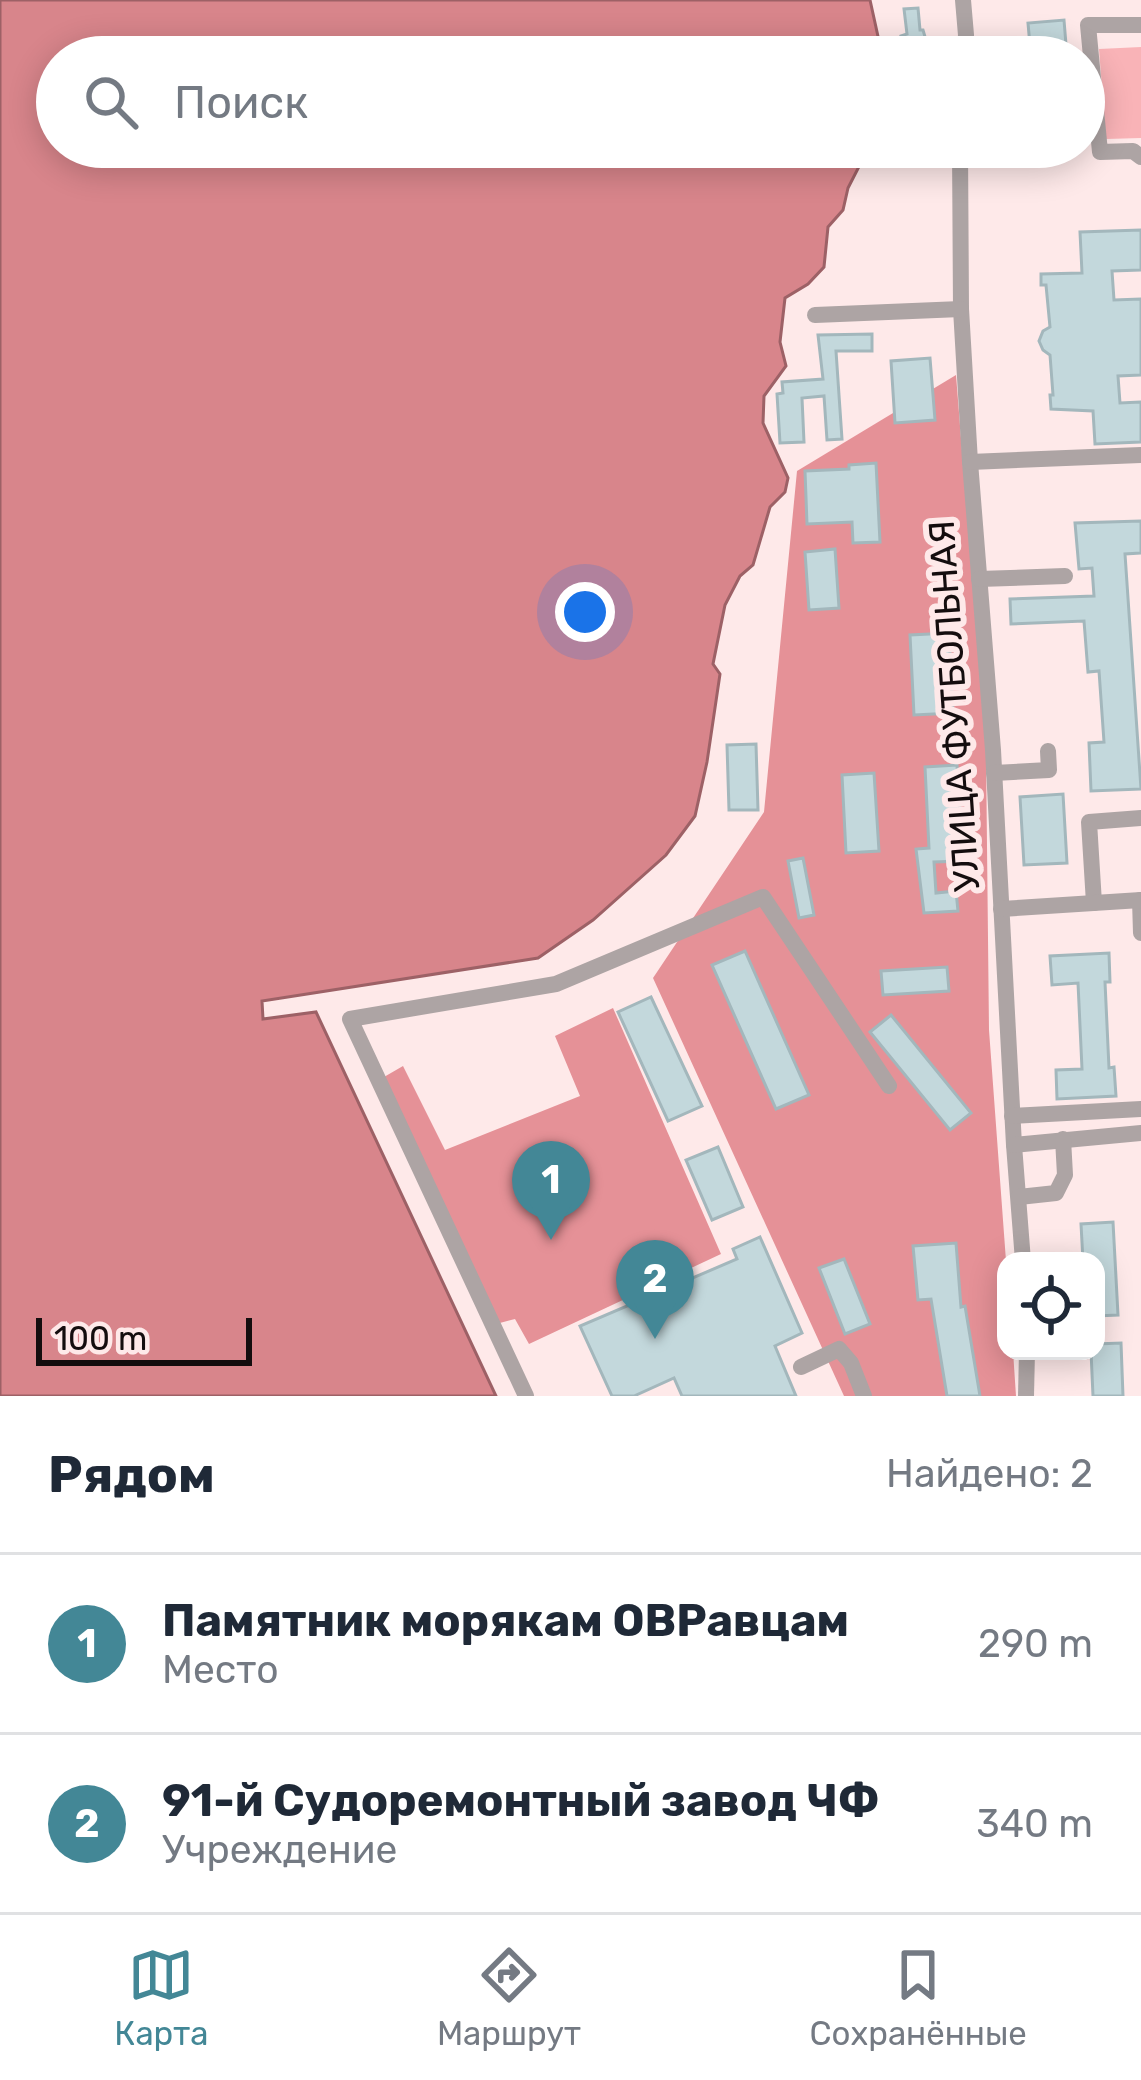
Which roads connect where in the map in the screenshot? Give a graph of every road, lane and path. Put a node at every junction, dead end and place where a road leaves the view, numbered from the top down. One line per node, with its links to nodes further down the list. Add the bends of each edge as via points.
1 (963, 0): 3 (street)
2 (1141, 25): 4 (street, via 1088,25)
3 (966, 36)
4 (1089, 36)
5 (1105, 152): 6 (street)
6 (1141, 157)
7 (960, 168): 8 (street, УЛИЦА ФУТБОЛЬНАЯ)
8 (961, 309): 9 (street); 11 (street, УЛИЦА ФУТБОЛЬНАЯ)
9 (815, 315)
10 (1141, 455): 11 (street)
11 (970, 462): 13 (street, УЛИЦА ФУТБОЛЬНАЯ)
12 (1065, 576): 13 (street)
13 (979, 579): 15 (street, УЛИЦА ФУТБОЛЬНАЯ)
14 (1048, 752): 15 (street, via 1049,770)
15 (994, 773): 19 (street, УЛИЦА ФУТБОЛЬНАЯ)
16 (1141, 818): 18 (street, via 1089,822)
17 (1140, 900): 18 (street); 20 (street)
18 (1094, 903): 19 (street)
19 (1001, 909): 23 (street, УЛИЦА ФУТБОЛЬНАЯ)
20 (1141, 933)
21 (889, 1086): 31 (street, via 763,897 556,984 350,1019)
22 (1141, 1109): 23 (street)
23 (1012, 1116): 26 (street, УЛИЦА ФУТБОЛЬНАЯ)
24 (1141, 1132): 25 (street)
25 (1063, 1139): 26 (street); 27 (street, via 1065,1175 1055,1193)
26 (1014, 1144): 27 (street, УЛИЦА ФУТБОЛЬНАЯ)
27 (1019, 1197): 28 (street, УЛИЦА ФУТБОЛЬНАЯ)
28 (1022, 1252)
29 (1027, 1360): 33 (street)
30 (801, 1366): 32 (street, via 839,1349)
31 (526, 1396)
32 (864, 1396)
33 (1026, 1396)

